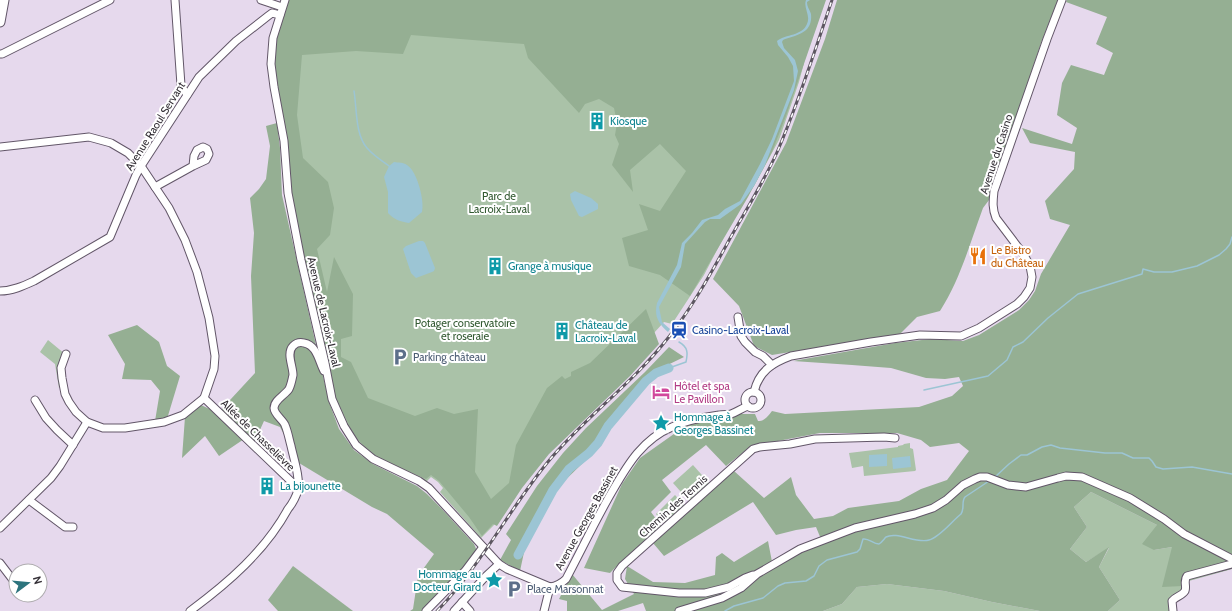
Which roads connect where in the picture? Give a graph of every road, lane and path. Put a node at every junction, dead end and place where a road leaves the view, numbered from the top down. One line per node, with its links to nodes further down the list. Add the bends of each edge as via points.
1 (4, 0): 8 (main road)
2 (110, 0): 9 (street)
3 (175, 0): 10 (street, via 181,85)
4 (261, 0): 6 (street)
5 (1062, 0): 18 (street, Avenue du Casino, via 994,191 993,211 996,218 1030,266 1030,288 1024,297 992,320 961,336 920,335 887,339 791,356)
6 (284, 4): 7 (street, Avenue de Lacroix-Laval)
7 (280, 15): 10 (street, Avenue Raoul Servant, via 272,13 236,41 199,76); 19 (street, Avenue de Lacroix-Laval, via 273,38 271,64 274,87 284,142 288,193)
8 (0, 22)
9 (0, 54)
10 (187, 95): 12 (street, Avenue Raoul Servant)
11 (0, 147): 12 (street, via 89,137 111,143 128,153)
12 (141, 166): 14 (street); 15 (street, Avenue Raoul Servant, via 110,237 34,281 8,291)
13 (193, 166): 14 (street)
14 (156, 187): 21 (street, via 185,240 197,272 209,318 215,356 214,369)
15 (0, 291)
16 (738, 317): 18 (street, via 741,336 754,352 763,356)
17 (66, 354): 24 (street, via 61,368 65,394 76,412)
18 (769, 367): 20 (street)
19 (327, 371): 27 (street, via 324,371 315,350 309,344 301,342 294,345 290,350 293,368 291,383 274,407 286,426 298,477); 31 (street, Avenue de Lacroix-Laval, via 332,399 356,445 373,459 429,488)
20 (757, 393): 23 (street, via 747,394); 23 (street, via 761,399 758,406 752,408)
21 (204, 398): 24 (street, via 183,416 164,422 125,428 103,428); 27 (street, Allée de Chasselièvre)
22 (35, 400): 26 (street, via 46,418)
23 (747, 404): 38 (street, Avenue Georges Bassinet, via 731,414 679,424 659,433 643,446 634,456 601,510 566,579 556,587)
24 (87, 422): 26 (street)
25 (895, 438): 37 (street, Chemin des Tennis, via 815,439 753,449 622,566 617,580 622,587 705,593 729,587)
26 (73, 445): 28 (street, via 51,478)
27 (298, 488): 40 (street, via 284,517 270,537 242,568)
28 (29, 500): 29 (street, via 65,527); 30 (street)
29 (73, 527)
30 (0, 528)
31 (483, 547): 33 (street, Avenue de Lacroix-Laval); 41 (street, via 465,571)
32 (1232, 559): 37 (street, via 1184,534 1130,498 1082,477 1066,476 1026,488 986,477 968,482 933,508 855,528 800,549)
33 (497, 562): 38 (street, via 507,569); 39 (street)
34 (0, 563): 36 (street)
35 (1232, 564): 46 (street, via 1187,576 1184,579 1186,589 1172,601)
36 (8, 574)
37 (757, 574): 45 (street, via 741,588 722,598)
38 (550, 587): 44 (street)
39 (462, 602): 42 (street); 43 (street)
40 (190, 611)
41 (426, 611)
42 (454, 611)
43 (470, 611)
44 (544, 611)
45 (680, 611)
46 (1172, 611)

